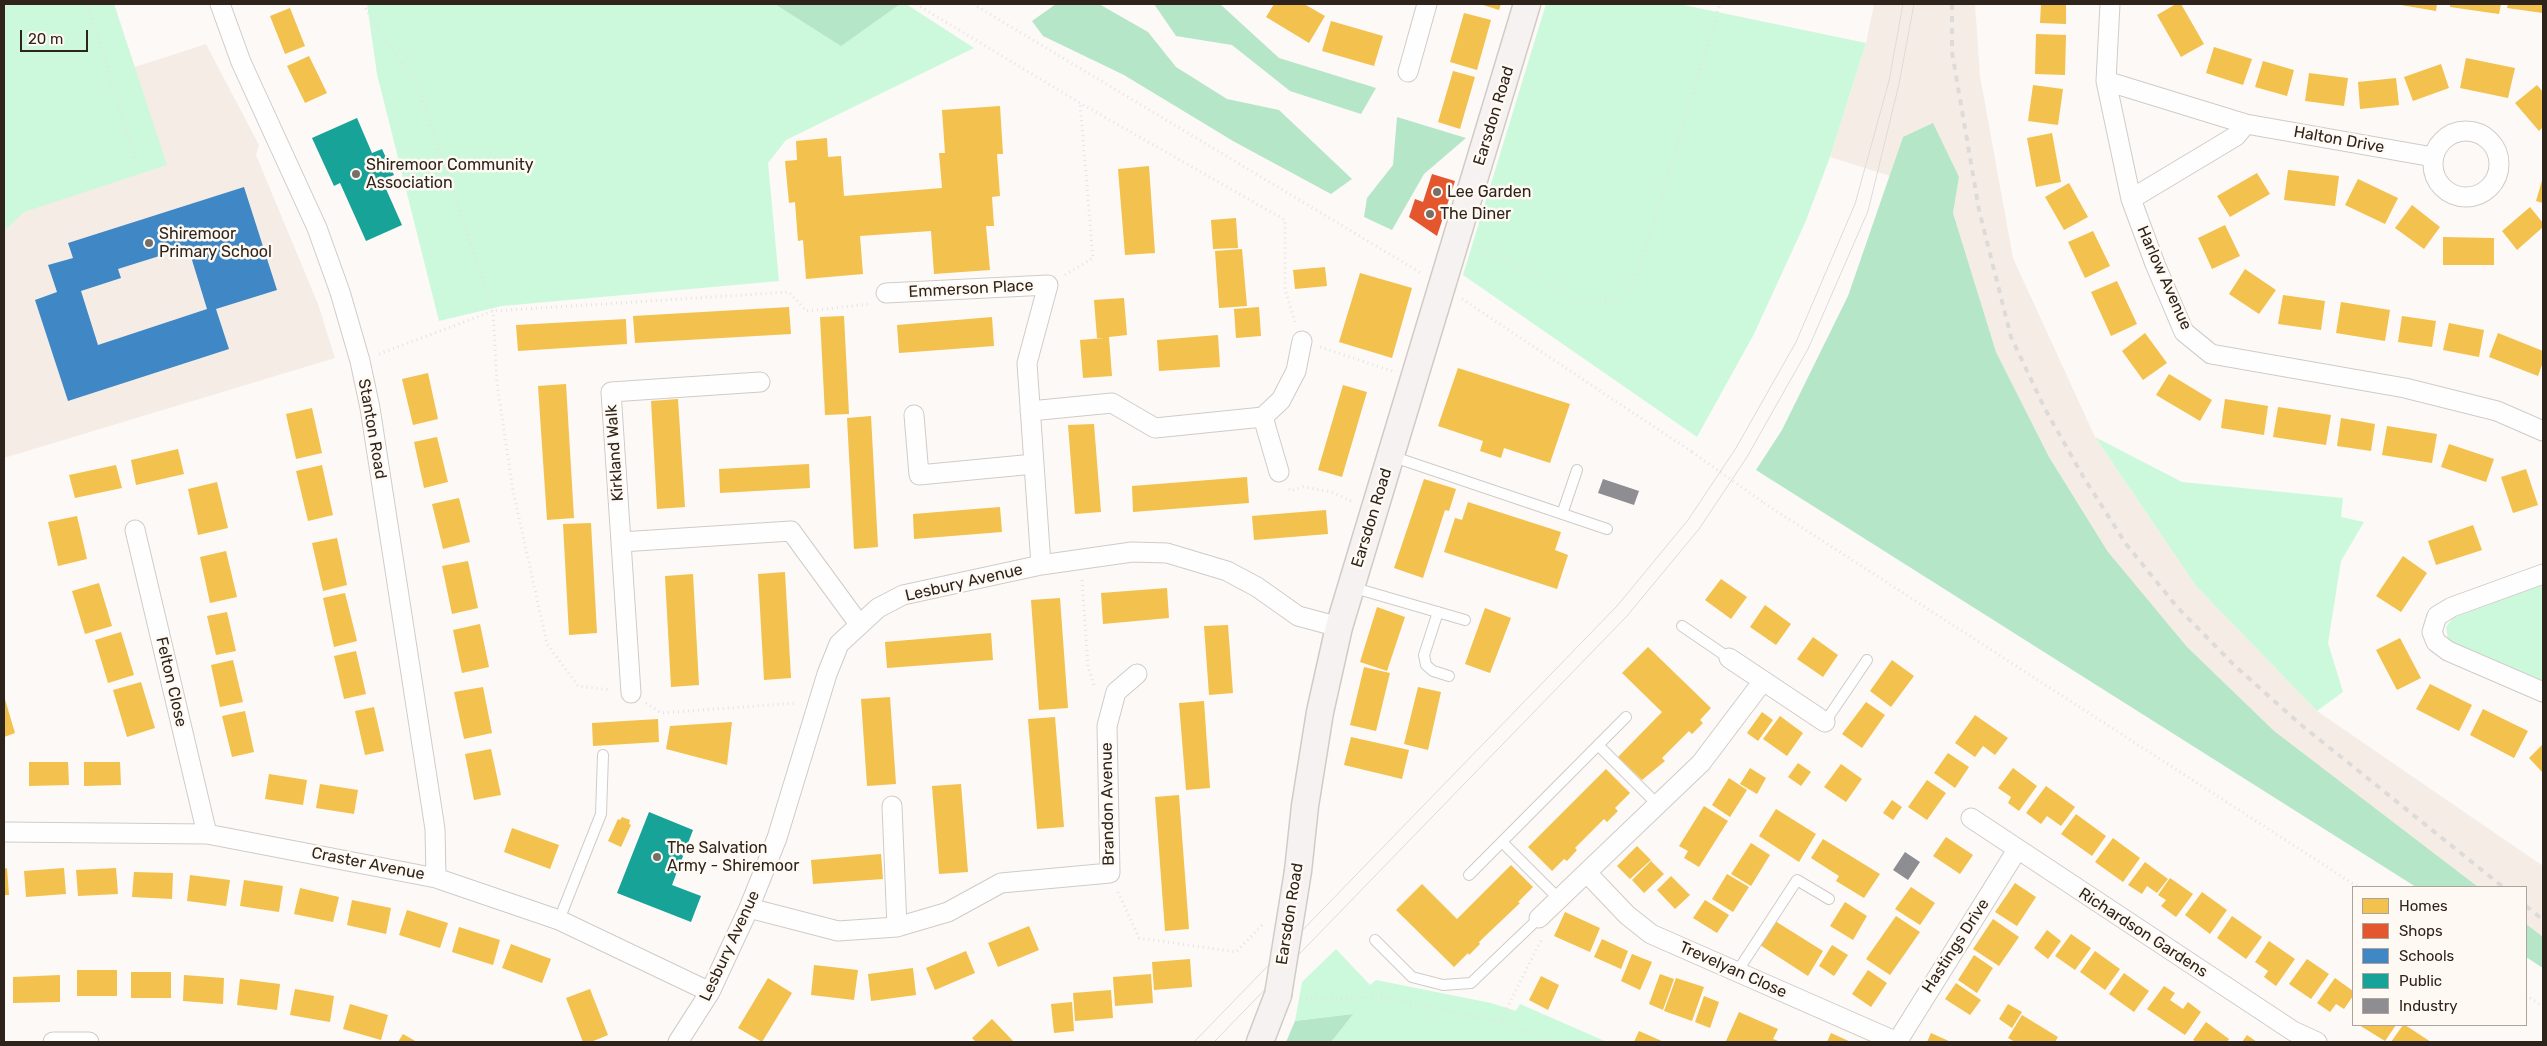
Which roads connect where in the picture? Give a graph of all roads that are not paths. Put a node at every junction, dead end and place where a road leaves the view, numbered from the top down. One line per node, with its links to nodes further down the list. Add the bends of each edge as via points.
1 (220, 4): 53 (street, Stanton Road, via 241,62 317,228 360,361 436,829)
2 (1427, 4): 5 (street)
3 (1527, 4): 17 (street, Earsdon Road)
4 (2110, 4): 6 (street, Harlow Avenue)
5 (1408, 72)
6 (2106, 81): 7 (street, Halton Drive); 9 (street, Harlow Avenue)
7 (2246, 124): 8 (street, Halton Drive); 9 (street, via 2236,136)
8 (2433, 156)
9 (2131, 199): 16 (street, Harlow Avenue, via 2184,332 2211,354 2405,388 2497,411)
10 (886, 294): 13 (street, Emmerson Place, via 1048,285 1027,363)
11 (1302, 340): 15 (street, via 1296,371 1281,400)
12 (760, 382): 24 (street, Kirkland Walk, via 612,392)
13 (1030, 411): 15 (street, via 1112,403 1155,428); 18 (street, Emmerson Place)
14 (914, 415): 18 (street, via 919,475)
15 (1263, 417): 20 (street)
16 (2543, 431)
17 (1391, 456): 21 (lane); 27 (street, Earsdon Road)
18 (1034, 464): 25 (street, Emmerson Place)
19 (1577, 470): 21 (lane)
20 (1279, 472)
21 (1562, 514): 22 (lane)
22 (1607, 529)
23 (135, 530): 48 (street, Felton Close)
24 (621, 542): 30 (street, via 790,531); 39 (street, Kirkland Walk)
25 (1041, 565): 30 (street, Lesbury Avenue, via 903,595 878,608); 32 (street, Lesbury Avenue, via 1132,552 1167,553 1227,571 1257,587 1298,616)
26 (2543, 574): 38 (street, via 2452,607 2437,616 2432,632 2436,642 2448,651)
27 (1351, 587): 28 (lane); 32 (street, Earsdon Road)
28 (1438, 612): 29 (lane); 36 (lane, via 1424,655 1426,665 1433,671)
29 (1465, 620)
30 (859, 624): 56 (street, Lesbury Avenue, via 839,644 827,674 777,838)
31 (1682, 626): 33 (lane)
32 (1339, 627): 66 (street, Earsdon Road, bridge, via 1320,712 1305,806 1285,997)
33 (1729, 658): 37 (street)
34 (1867, 660): 41 (lane)
35 (1137, 674): 59 (street, Brandon Avenue, via 1116,692 1107,726 1110,873 1001,883 948,912)
36 (1449, 676)
37 (1763, 681): 41 (street); 44 (street, via 1701,763)
38 (2543, 692)
39 (631, 693)
40 (1626, 717): 42 (lane)
41 (1824, 722)
42 (1598, 746): 44 (lane); 49 (lane)
43 (603, 755): 58 (lane, via 601,814)
44 (1658, 804): 51 (street)
45 (892, 806): 59 (street)
46 (1971, 818): 50 (street, Richardson Gardens)
47 (4, 832): 48 (street, Craster Avenue)
48 (207, 834): 53 (street, Craster Avenue)
49 (1502, 842): 52 (lane); 54 (lane)
50 (2017, 850): 67 (street, Hastings Drive); 68 (street, Richardson Gardens, via 2293,1031)
51 (1587, 873): 54 (street); 61 (street, Trevelyan Close, via 1627,915 1651,934)
52 (1469, 875)
53 (436, 878): 58 (street, Craster Avenue)
54 (1559, 899): 57 (street)
55 (1829, 899): 61 (lane, via 1797,880)
56 (749, 908): 59 (street, Brandon Avenue, via 838,931); 62 (street, Lesbury Avenue)
57 (1539, 918): 60 (lane, via 1471,983 1442,986 1412,977)
58 (558, 920): 62 (street, Craster Avenue)
59 (898, 927)
60 (1375, 940)
61 (1737, 972): 67 (street, Trevelyan Close)
62 (710, 992): 65 (street, Lesbury Avenue)
63 (63, 1042): 64 (street)
64 (89, 1042)
65 (678, 1042)
66 (1260, 1042)
67 (1897, 1042)
68 (2318, 1042)

